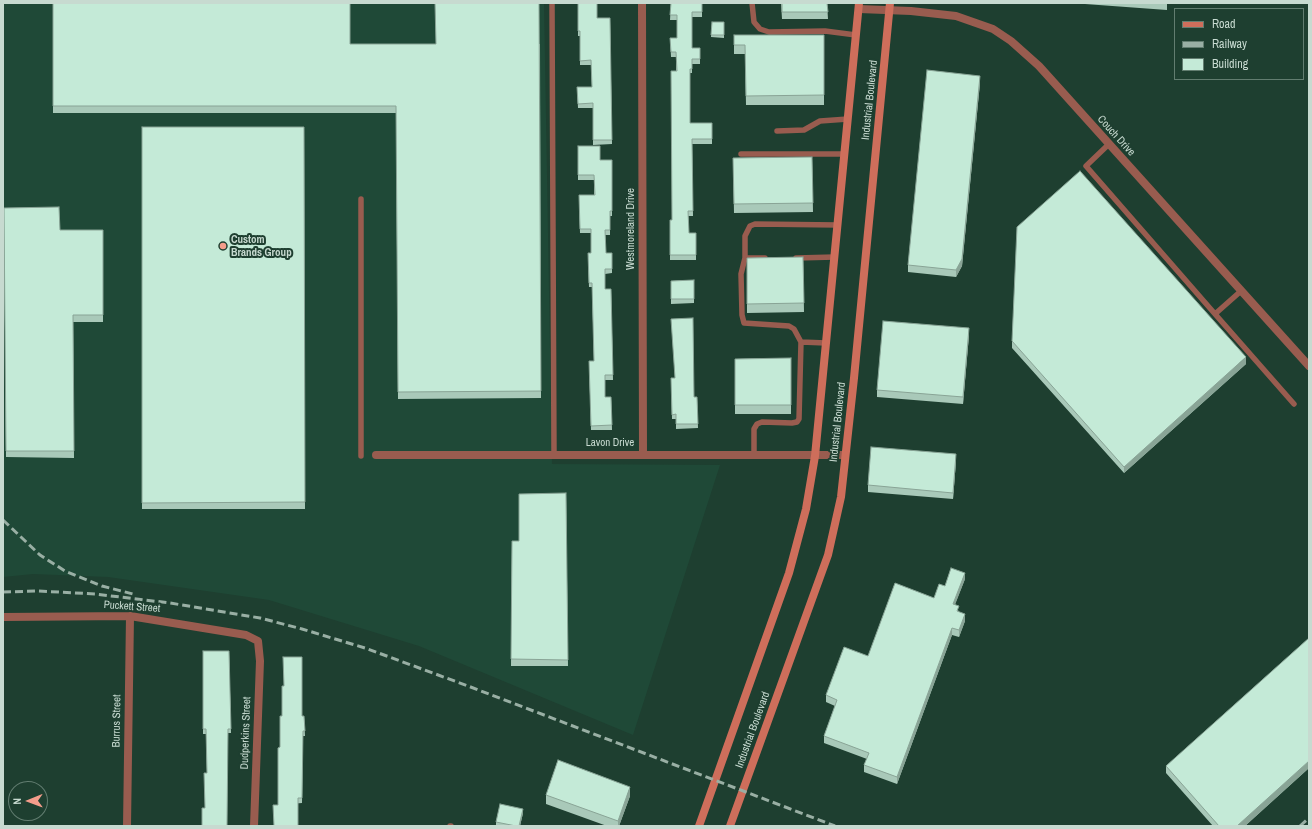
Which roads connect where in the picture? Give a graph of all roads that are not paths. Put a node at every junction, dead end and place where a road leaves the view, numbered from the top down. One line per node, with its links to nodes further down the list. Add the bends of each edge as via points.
1 (552, 3): 24 (lane)
2 (642, 3): 25 (street, Westmoreland Drive)
3 (752, 3): 6 (lane, via 754,22 760,29 825,30)
4 (859, 6): 5 (street, Couch Drive); 6 (main road, Industrial Boulevard)
5 (890, 7): 9 (street, Couch Drive, via 956,16 980,23 998,32 1022,49 1039,66); 28 (main road, Industrial Boulevard)
6 (856, 35): 7 (main road, Industrial Boulevard)
7 (848, 119): 8 (lane, via 820,121 804,130); 11 (main road, Industrial Boulevard)
8 (777, 131)
9 (1109, 144): 18 (street, Couch Drive); 19 (lane, via 1086,166)
10 (741, 154): 11 (lane)
11 (845, 154): 13 (main road, Industrial Boulevard)
12 (361, 199): 29 (lane)
13 (838, 225): 14 (lane, via 750,226 745,236); 17 (main road, Industrial Boulevard)
14 (745, 258): 15 (lane); 20 (lane, via 741,274 744,323 789,326 794,329)
15 (775, 258)
16 (790, 258): 17 (lane)
17 (835, 258): 21 (main road, Industrial Boulevard)
18 (1241, 291): 19 (lane); 22 (street, Couch Drive)
19 (1215, 314): 23 (lane)
20 (801, 342): 21 (lane); 27 (lane, via 799,419 792,423 757,424 754,429)
21 (826, 343): 30 (main road, Industrial Boulevard)
22 (1309, 366)
23 (1294, 404)
24 (554, 454): 25 (street, Lavon Drive); 26 (street, Lavon Drive)
25 (643, 454): 27 (street, Lavon Drive)
26 (376, 455)
27 (754, 455): 30 (street, Lavon Drive)
28 (845, 455): 30 (street, Lavon Drive); 37 (main road, Industrial Boulevard, via 841,497 828,555)
29 (361, 456)
30 (815, 456): 36 (main road, Industrial Boulevard, via 806,509 789,573)
31 (130, 616): 32 (street, Puckett Street); 33 (street, Puckett Street, via 246,635); 34 (street, Burrus Street)
32 (3, 617)
33 (258, 641): 35 (street, Dudperkins Street, via 260,661)
34 (127, 826)
35 (254, 826)
36 (699, 826)
37 (730, 826)

